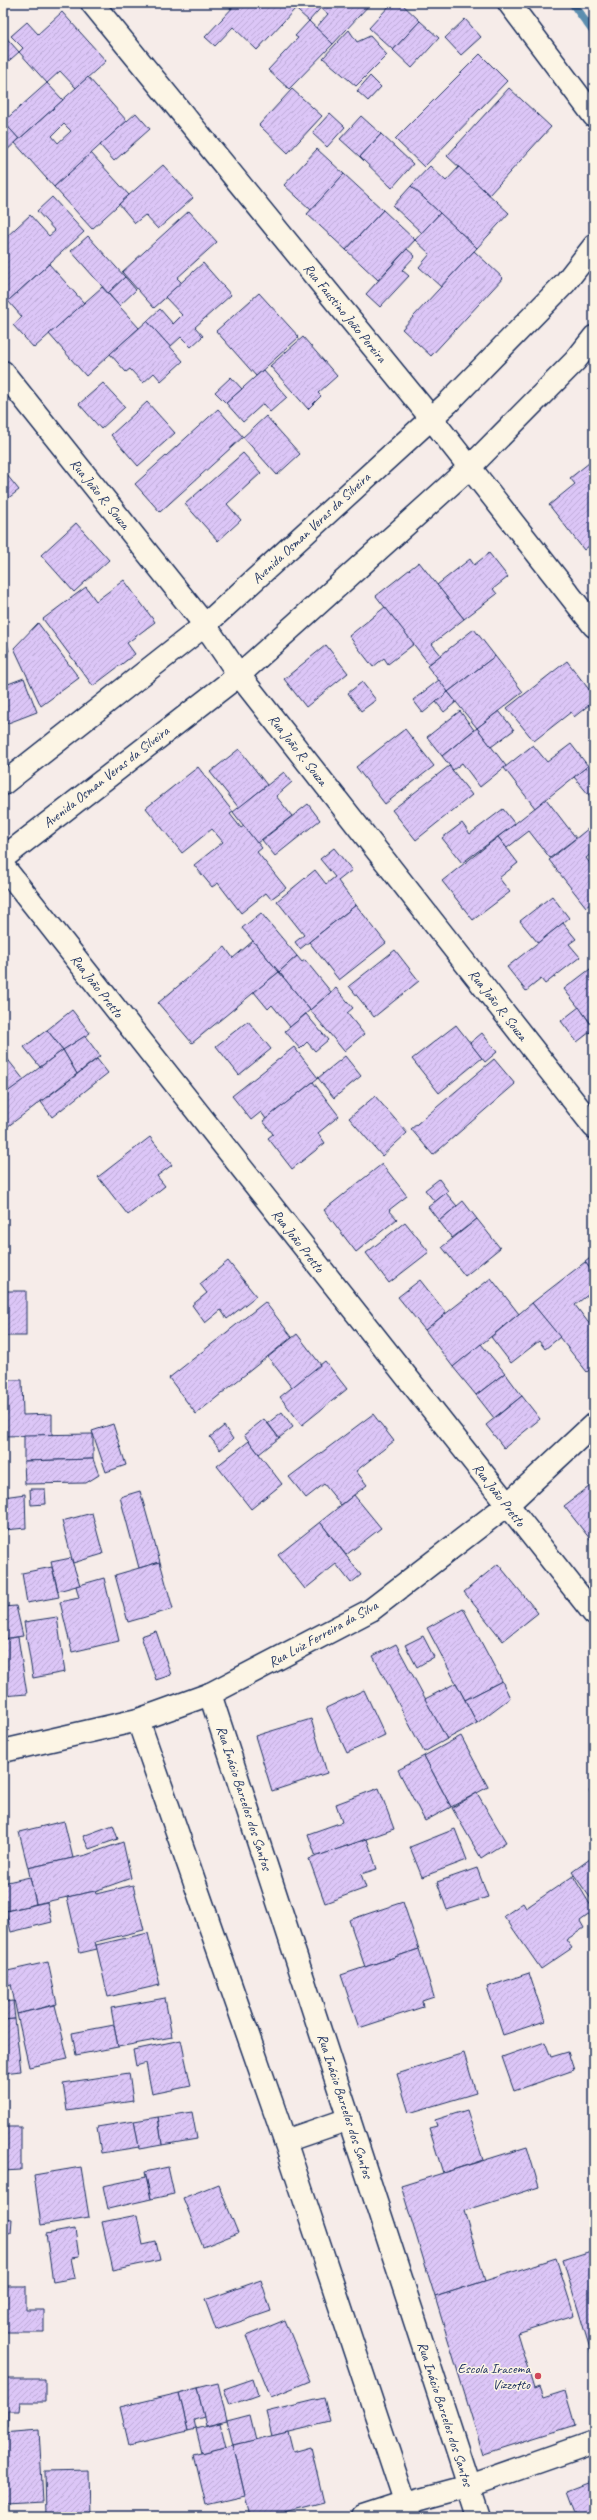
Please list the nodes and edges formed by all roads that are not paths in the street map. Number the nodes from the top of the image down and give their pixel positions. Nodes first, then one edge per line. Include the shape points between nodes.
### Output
1 (92, 3) edge
2 (509, 3) edge
3 (594, 116) edge
4 (594, 246) edge
5 (594, 337) edge
6 (3, 372) edge
7 (431, 418) junction
8 (469, 468) junction
9 (205, 625) junction
10 (594, 626) edge
11 (239, 675) junction
12 (3, 784) edge
13 (3, 858) edge
14 (3, 866) edge
15 (594, 1128) edge
16 (594, 1424) edge
17 (507, 1505) junction
18 (594, 1614) edge
19 (210, 1694) junction
20 (138, 1720) junction
21 (3, 1751) edge
22 (349, 2119) junction
23 (285, 2141) junction
24 (594, 2442) edge
25 (469, 2486) junction
26 (408, 2510) edge
27 (363, 2517) edge
28 (479, 2517) edge

1 - 7 street, Rua Faustino João Pereira
2 - 3 street
4 - 7 street, Avenida Osman Veras da Silveira via 565,284
5 - 8 street, Avenida Osman Veras da Silveira via 575,361
6 - 9 street, Rua João R. Souza
7 - 8 street, Rua Faustino João Pereira
7 - 9 street, Avenida Osman Veras da Silveira
8 - 10 street, Rua Faustino João Pereira
8 - 11 street, Avenida Osman Veras da Silveira
9 - 11 street, Rua João R. Souza
9 - 12 street, Avenida Osman Veras da Silveira
11 - 13 street, Avenida Osman Veras da Silveira
11 - 15 street, Rua João R. Souza
14 - 17 street, Rua João Pretto
16 - 17 street, Rua Luiz Ferreira da Silva
17 - 18 street, Rua João Pretto
17 - 19 street, Rua Luiz Ferreira da Silva via 371,1610
19 - 20 street, Rua Luiz Ferreira da Silva
19 - 22 street, Rua Inácio Barcelos dos Santos
20 - 21 street, Rua Luiz Ferreira da Silva
20 - 23 street
22 - 23 street
22 - 25 street, Rua Inácio Barcelos dos Santos
23 - 26 street
24 - 25 street
25 - 26 street
25 - 28 street, Rua Inácio Barcelos dos Santos
26 - 27 street

